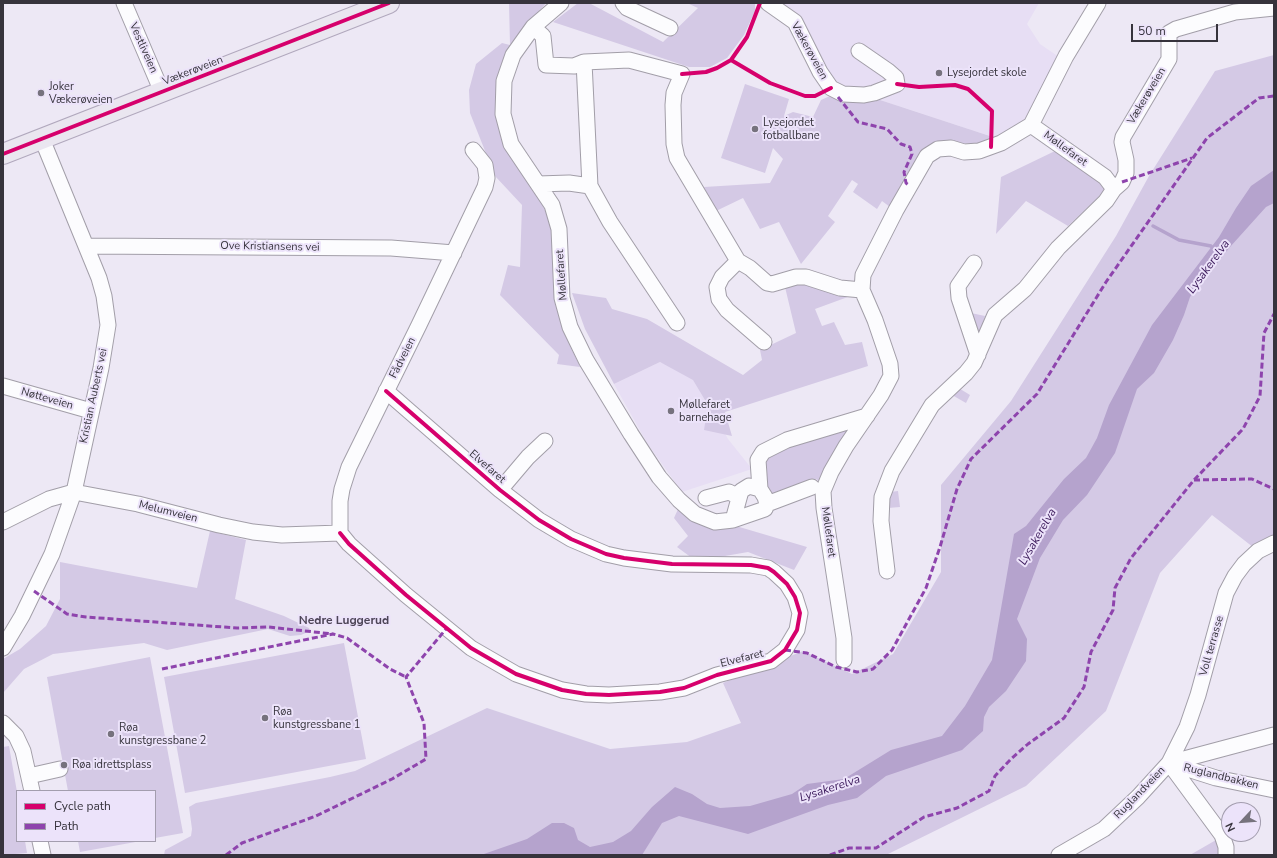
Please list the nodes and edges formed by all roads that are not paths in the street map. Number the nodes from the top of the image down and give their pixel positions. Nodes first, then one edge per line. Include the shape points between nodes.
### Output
1 (124, 3) edge
2 (389, 3) edge
3 (561, 3) edge
4 (623, 3) edge
5 (768, 3) edge
6 (1098, 3) edge
7 (1274, 8) edge
8 (533, 27) junction
9 (670, 28) dead end
10 (859, 50) dead end
11 (584, 62) junction
12 (162, 92) junction
13 (1031, 126) junction
14 (42, 139) junction
15 (473, 150) dead end
16 (3, 154) edge
17 (538, 184) junction
18 (590, 186) junction
19 (1114, 189) junction
20 (86, 246) junction
21 (454, 253) junction
22 (738, 261) junction
23 (974, 263) dead end
24 (862, 290) junction
25 (676, 323) dead end
26 (764, 342) dead end
27 (978, 354) junction
28 (3, 386) edge
29 (386, 391) junction
30 (91, 411) junction
31 (867, 416) junction
32 (545, 441) dead end
33 (812, 487) dead end
34 (760, 489) junction
35 (500, 490) junction
36 (74, 492) junction
37 (739, 496) junction
38 (706, 498) dead end
39 (767, 504) junction
40 (733, 520) junction
41 (3, 522) edge
42 (340, 533) junction
43 (1274, 543) edge
44 (887, 571) dead end
45 (3, 648) edge
46 (844, 660) dead end
47 (3, 723) edge
48 (1274, 735) edge
49 (1169, 763) junction
50 (60, 769) dead end
51 (29, 776) junction
52 (32, 790) edge
53 (1274, 790) edge
54 (40, 842) edge
55 (43, 855) edge
56 (1059, 855) edge
57 (1226, 855) edge

1 - 12 street, Vestliveien
2 - 12 main road, Vækerøveien
3 - 8 street, Møllefaret
4 - 9 street via 627,8
5 - 10 street, Vækerøveien via 795,22 831,88 843,94 864,95 886,90 897,84 896,78
6 - 13 street via 1066,56
7 - 19 street, Vækerøveien via 1235,12 1169,33 1168,59 1123,137 1126,173 1122,182
8 - 11 street via 544,36 546,65 574,66
8 - 17 street, Møllefaret via 520,43 507,68 503,114 511,144
11 - 18 street
11 - 22 street via 629,60 682,74 674,93 673,105 677,158
12 - 14 main road, Vækerøveien
13 - 19 street, Møllefaret via 1105,177
13 - 24 street, Møllefaret via 1001,143 979,151 938,149 927,156 866,267
14 - 16 main road, Vækerøveien
14 - 20 street, Kristian Auberts vei
15 - 21 street, Fådveien via 485,165 487,178
17 - 18 street via 570,183
17 - 40 street, Møllefaret via 552,205 559,229 562,298 570,328 586,360 630,434 659,477 679,500 695,514 715,522
18 - 25 street via 610,222
19 - 27 street via 1106,201 1058,248 1025,289 994,315
20 - 21 street, Ove Kristiansens vei via 391,248
20 - 30 street, Kristian Auberts vei via 104,296 108,325
21 - 29 street, Fådveien
22 - 24 street via 767,283 806,277 840,288
22 - 26 street via 722,277 717,287 720,299 727,310
23 - 27 street via 958,286 959,298
24 - 31 street, Møllefaret via 890,364 891,376
27 - 44 street via 966,373 932,405 886,483 882,497 882,522
28 - 30 street, Nøtteveien
29 - 35 street, Elvefaret
29 - 42 street, Fådveien via 342,488
30 - 36 street, Kristian Auberts vei
31 - 34 street via 787,440 763,452 758,460
31 - 46 street, Møllefaret via 830,472 823,491 844,638
32 - 35 street
33 - 39 street, Møllefaret
34 - 37 street via 750,486 741,491
34 - 39 street
35 - 42 street, Elvefaret via 552,529 606,554 672,564 745,565 768,568 780,576 795,598 800,613 795,634 785,650 771,661 717,675 684,688 633,695 586,694 562,690 516,674 471,648 406,595
36 - 41 street, Melumveien via 49,499
36 - 42 street, Melumveien via 138,504 253,532 282,535
36 - 45 street, Kristian Auberts vei via 52,554 22,616
37 - 38 street via 729,492
37 - 40 street
39 - 40 street, Møllefaret via 765,509
43 - 49 street, Voll terrasse via 1258,551 1244,564 1229,587 1198,695 1187,727
47 - 51 street via 20,744
48 - 49 street, Ruglandveien
49 - 53 street, Ruglandbakken via 1216,778
49 - 56 street, Ruglandveien via 1104,829
49 - 57 street via 1214,822 1222,835
50 - 51 street
51 - 52 street
54 - 55 street

